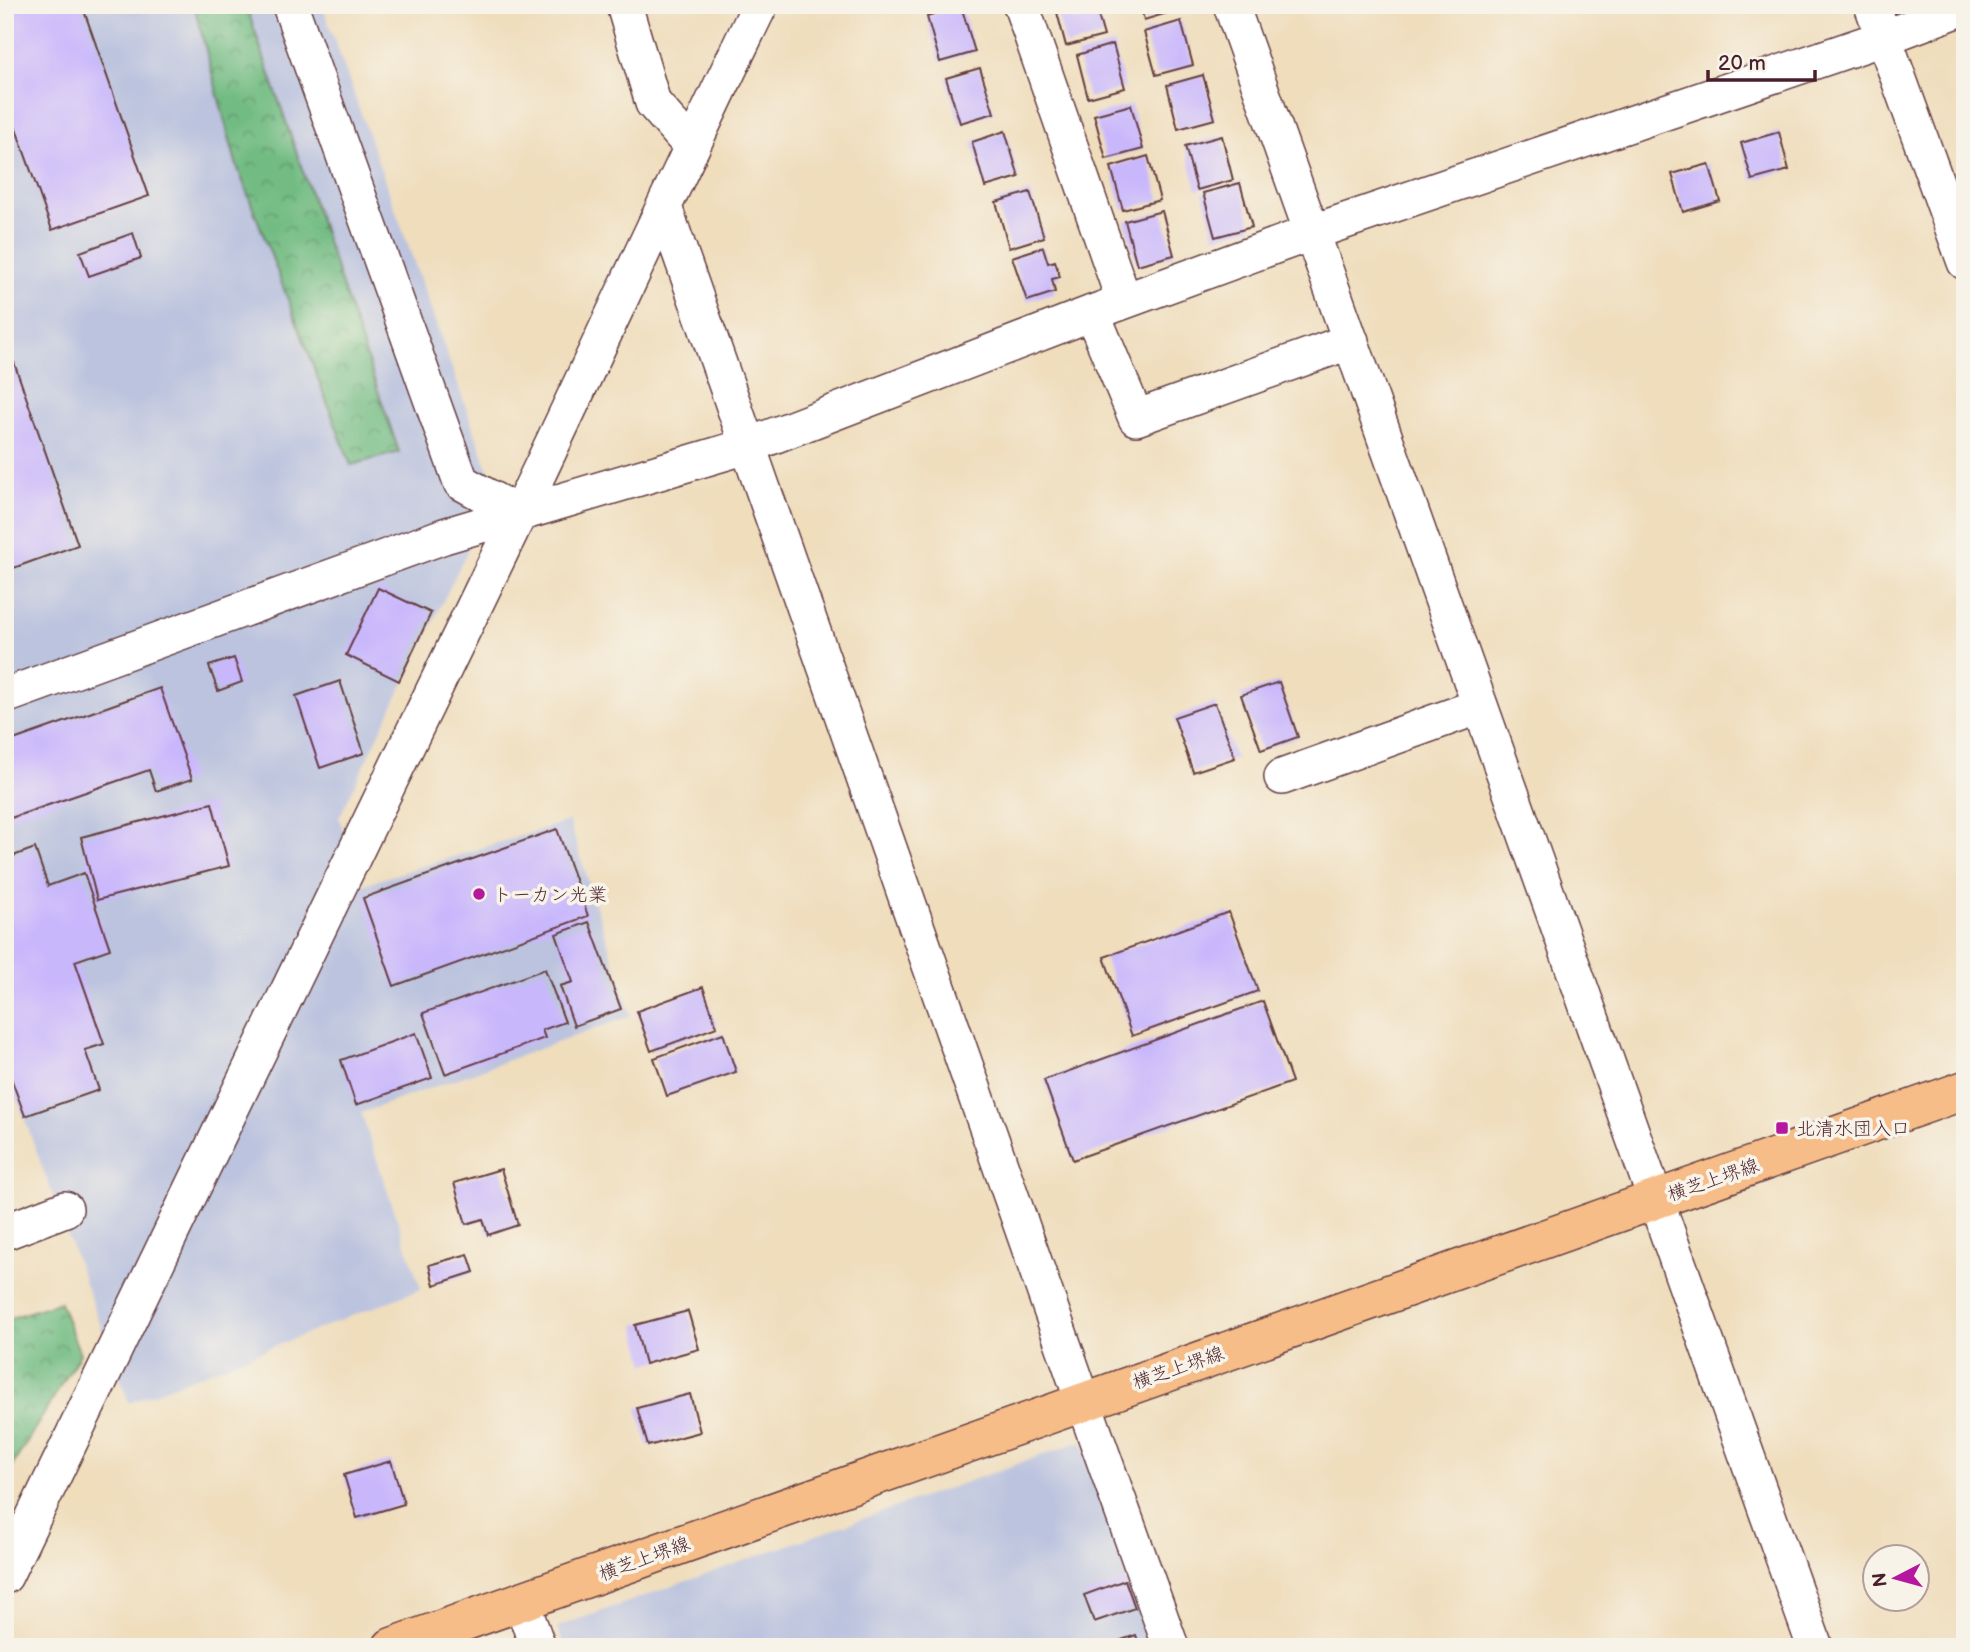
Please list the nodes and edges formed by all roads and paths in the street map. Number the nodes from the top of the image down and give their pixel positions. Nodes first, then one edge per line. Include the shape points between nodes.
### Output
1 (290, 5) edge
2 (624, 5) edge
3 (760, 5) edge
4 (1021, 5) edge
5 (1231, 5) edge
6 (1872, 5) edge
7 (1965, 7) edge
8 (1883, 38) junction
9 (691, 146) junction
10 (664, 207) junction
11 (1313, 232) junction
12 (1965, 262) edge
13 (1124, 301) junction
14 (1092, 313) junction
15 (1351, 341) junction
16 (747, 446) junction
17 (519, 514) junction
18 (5, 696) edge
19 (1480, 706) junction
20 (1282, 778) dead end
21 (1965, 1090) edge
22 (1654, 1199) junction
23 (65, 1209) dead end
24 (5, 1232) edge
25 (1083, 1401) junction
26 (5, 1576) edge
27 (522, 1601) junction
28 (391, 1647) edge
29 (538, 1647) edge
30 (1171, 1647) edge
31 (1815, 1647) edge

1 - 17 street via 461,482
2 - 9 street via 653,103
3 - 9 street
4 - 13 street
5 - 11 street
6 - 8 street
7 - 8 street
8 - 11 street
8 - 12 street
9 - 10 street
10 - 16 street
10 - 17 street
11 - 13 street
11 - 15 street
13 - 14 street
14 - 15 street via 1136,418
14 - 16 street
15 - 19 street
16 - 17 street
16 - 25 street
17 - 18 street via 444,536
17 - 26 street
19 - 20 street
19 - 22 street
21 - 22 main road, 横芝上堺線
22 - 25 main road, 横芝上堺線
22 - 31 street
23 - 24 street
25 - 27 main road, 横芝上堺線
25 - 30 street
27 - 28 main road, 横芝上堺線
27 - 29 street

